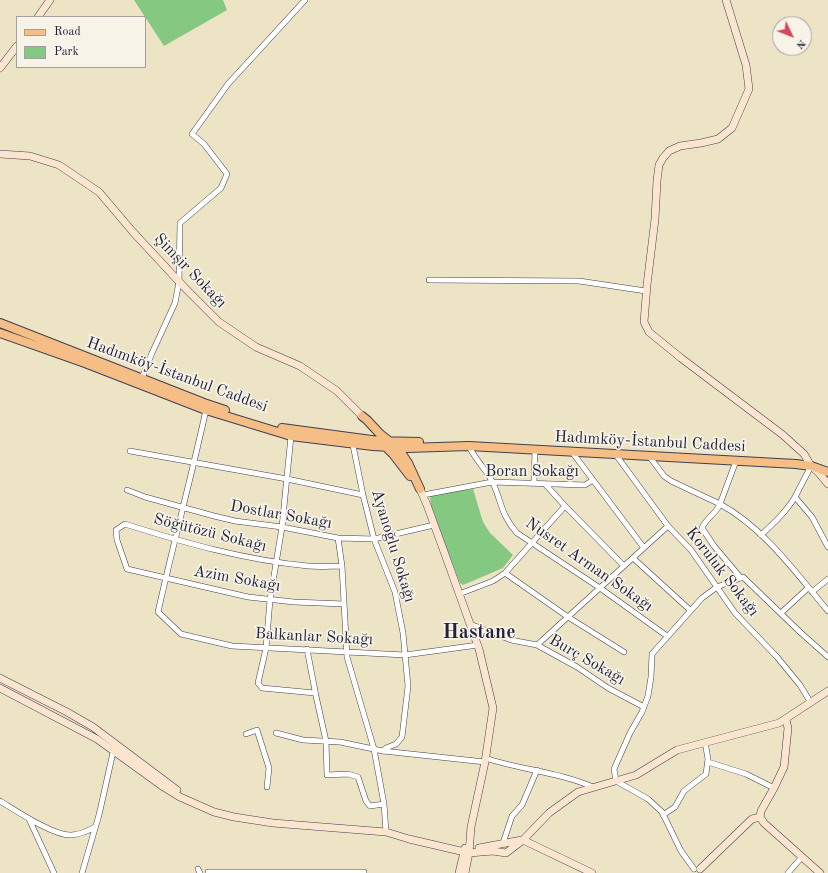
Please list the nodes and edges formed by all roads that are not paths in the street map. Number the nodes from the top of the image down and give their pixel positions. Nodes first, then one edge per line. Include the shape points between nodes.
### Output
1 (50, 0) edge
2 (305, 0) edge
3 (726, 0) edge
4 (39, 16) edge
5 (16, 47) edge
6 (0, 68) edge
7 (0, 154) edge
8 (429, 280) dead end
9 (179, 282) junction
10 (646, 291) junction
11 (0, 323) edge
12 (0, 333) edge
13 (142, 378) junction
14 (206, 410) junction
15 (362, 416) junction
16 (291, 436) junction
17 (379, 441) junction
18 (353, 444) junction
19 (389, 444) junction
20 (469, 446) junction
21 (398, 448) junction
22 (130, 451) dead end
23 (535, 451) junction
24 (572, 452) junction
25 (616, 455) junction
26 (649, 456) junction
27 (736, 461) junction
28 (195, 463) junction
29 (811, 466) junction
30 (828, 472) edge
31 (287, 479) junction
32 (593, 480) junction
33 (492, 482) junction
34 (534, 483) junction
35 (545, 484) junction
36 (828, 484) edge
37 (127, 490) dead end
38 (421, 492) junction
39 (363, 495) junction
40 (795, 498) junction
41 (720, 504) junction
42 (565, 506) junction
43 (182, 507) junction
44 (434, 525) junction
45 (668, 526) junction
46 (282, 527) junction
47 (761, 536) junction
48 (338, 538) junction
49 (374, 539) junction
50 (175, 540) junction
51 (532, 542) junction
52 (828, 547) edge
53 (644, 548) junction
54 (633, 558) junction
55 (276, 562) junction
56 (342, 566) junction
57 (624, 566) junction
58 (127, 569) joint
59 (505, 573) junction
60 (741, 578) junction
61 (166, 579) junction
62 (828, 579) edge
63 (717, 587) junction
64 (600, 588) junction
65 (808, 588) junction
66 (812, 592) junction
67 (459, 594) junction
68 (270, 600) junction
69 (344, 604) junction
70 (690, 610) junction
71 (828, 611) edge
72 (781, 613) junction
73 (568, 617) junction
74 (470, 624) junction
75 (667, 636) junction
76 (478, 644) junction
77 (537, 645) junction
78 (266, 648) junction
79 (307, 649) junction
80 (346, 651) junction
81 (624, 652) dead end
82 (404, 655) junction
83 (828, 657) edge
84 (0, 678) edge
85 (0, 688) edge
86 (828, 691) edge
87 (315, 693) junction
88 (811, 703) junction
89 (644, 707) junction
90 (786, 720) junction
91 (276, 733) dead end
92 (246, 734) dead end
93 (326, 741) junction
94 (705, 742) junction
95 (115, 747) junction
96 (374, 749) junction
97 (383, 751) junction
98 (485, 760) junction
99 (708, 762) junction
100 (537, 770) junction
101 (616, 781) junction
102 (267, 787) dead end
103 (593, 788) junction
104 (774, 788) junction
105 (0, 801) edge
106 (384, 804) junction
107 (663, 815) junction
108 (760, 817) junction
109 (29, 819) junction
110 (95, 827) junction
111 (386, 832) junction
112 (523, 840) junction
113 (503, 843) junction
114 (467, 851) junction
115 (802, 857) junction
116 (697, 871) edge
117 (208, 872) dead end
118 (364, 872) edge
119 (54, 873) edge
120 (82, 873) edge
121 (459, 873) edge
122 (465, 873) edge
123 (592, 873) edge
124 (788, 873) edge
125 (820, 873) edge

1 - 4 street
2 - 9 street via 228,84 192,134 204,144 227,174 221,188 180,223
3 - 10 street via 746,65 749,89 732,128 716,139 701,144 680,146 669,151 659,165
5 - 6 street
7 - 9 street, Şimşir Sokağı via 30,156 59,165 99,192
8 - 10 street via 579,281
9 - 13 street via 175,303
9 - 15 street, Şimşir Sokağı via 220,322 256,347 300,366 337,391
10 - 29 street via 644,322 649,332 783,435 804,454
11 - 13 main road, Hadımköy-İstanbul Caddesi
12 - 14 main road, Hadımköy-İstanbul Caddesi
13 - 17 main road, Hadımköy-İstanbul Caddesi via 204,403 284,429
14 - 16 main road, Hadımköy-İstanbul Caddesi
14 - 28 street
15 - 17 main road
15 - 19 main road
16 - 18 main road, Hadımköy-İstanbul Caddesi
16 - 31 street
17 - 19 main road, Hadımköy-İstanbul Caddesi
18 - 19 main road, Hadımköy-İstanbul Caddesi
18 - 39 street, Ayanoğlu Sokağı
19 - 20 main road, Hadımköy-İstanbul Caddesi via 443,442
19 - 21 main road, Hadımköy-İstanbul Caddesi
19 - 38 main road
20 - 21 main road, Hadımköy-İstanbul Caddesi
20 - 23 main road, Hadımköy-İstanbul Caddesi
20 - 33 street, Nusret Arman Sokağı
21 - 38 main road
22 - 28 street
23 - 24 main road, Hadımköy-İstanbul Caddesi
23 - 34 street
24 - 25 main road, Hadımköy-İstanbul Caddesi
24 - 32 street
25 - 26 main road, Hadımköy-İstanbul Caddesi
25 - 45 street, Koruluk Sokağı
26 - 27 main road, Hadımköy-İstanbul Caddesi
26 - 41 street via 671,481
27 - 29 main road, Hadımköy-İstanbul Caddesi
27 - 41 street
28 - 31 street
28 - 43 street
29 - 30 main road, Hadımköy-İstanbul Caddesi
29 - 36 street
29 - 40 street
31 - 39 street
31 - 46 street
32 - 35 street, Boran Sokağı via 585,485
32 - 53 street
33 - 34 street, Boran Sokağı
33 - 38 street, Boran Sokağı
33 - 51 street, Nusret Arman Sokağı via 508,522 517,533
34 - 35 street, Boran Sokağı
35 - 42 street
37 - 43 street, Dostlar Sokağı
38 - 44 street
39 - 49 street, Ayanoğlu Sokağı
40 - 47 street
40 - 52 street via 812,517
41 - 47 street via 733,511
41 - 60 street via 702,528
42 - 51 street
42 - 57 street
43 - 46 street, Dostlar Sokağı via 235,521
43 - 50 street
44 - 49 street, Dostlar Sokağı
44 - 67 street
45 - 53 street
45 - 63 street, Koruluk Sokağı via 691,550
46 - 48 street, Dostlar Sokağı
46 - 55 street
47 - 65 street
48 - 49 street, Dostlar Sokağı
48 - 56 street
49 - 82 street, Ayanoğlu Sokağı via 395,592 403,633
50 - 55 street, Söğütözü Sokağı
50 - 58 street, Söğütözü Sokağı via 125,524 116,530
50 - 61 street
51 - 59 street
51 - 64 street, Nusret Arman Sokağı
53 - 54 street
54 - 57 street
54 - 70 street
55 - 56 street, Söğütözü Sokağı
55 - 68 street
56 - 69 street
57 - 64 street
58 - 61 street, Azim Sokağı
59 - 67 street via 493,581
59 - 73 street
60 - 63 street
60 - 72 street via 743,577
61 - 68 street, Azim Sokağı
61 - 78 street, Balkanlar Sokağı via 158,612 181,634 232,646
62 - 66 street
63 - 70 street
63 - 88 street, Koruluk Sokağı via 735,613 800,685
64 - 73 street
64 - 75 street, Nusret Arman Sokağı
65 - 66 street
65 - 72 street
66 - 71 street
67 - 74 street
68 - 69 street, Azim Sokağı
68 - 78 street
69 - 80 street
70 - 75 street
72 - 83 street
73 - 77 street
73 - 81 street
74 - 76 street
74 - 77 street, Burç Sokağı via 511,640
75 - 89 street via 652,654 651,677
76 - 82 street, Balkanlar Sokağı
76 - 98 street via 493,708
77 - 89 street, Burç Sokağı
78 - 79 street, Balkanlar Sokağı
78 - 87 street via 258,682 262,688
79 - 80 street, Balkanlar Sokağı
79 - 87 street
80 - 82 street, Balkanlar Sokağı
80 - 96 street
82 - 97 street, Ayanoğlu Sokağı via 408,686 402,737 396,744
84 - 95 street via 93,727
85 - 95 street
86 - 88 street
87 - 93 street
88 - 90 street
89 - 101 street via 614,769
90 - 94 street via 765,728
90 - 104 street via 788,728 784,767
91 - 93 street via 303,740
92 - 102 street via 257,730 269,768
93 - 96 street
93 - 106 street via 327,775 348,774 358,777 370,806
94 - 99 street
94 - 101 street via 677,750 636,775
95 - 110 street
95 - 111 street via 200,806 221,815 273,823
96 - 97 street
96 - 106 street
97 - 98 street
98 - 100 street
98 - 114 street
99 - 104 street via 746,774
99 - 107 street via 706,774 684,791 675,807
100 - 103 street via 580,781
100 - 113 street via 522,804 512,816
101 - 103 street
101 - 107 street via 648,799
103 - 112 street via 578,792 549,813
104 - 108 street
105 - 109 street
106 - 111 street
107 - 116 street via 681,851
108 - 115 street
108 - 116 street via 752,818
109 - 110 street via 70,836
109 - 119 street
110 - 120 street
111 - 114 street
112 - 113 street
112 - 114 street via 506,852
112 - 123 street
113 - 114 street
114 - 121 street
114 - 122 street
115 - 124 street
115 - 125 street
117 - 118 street

